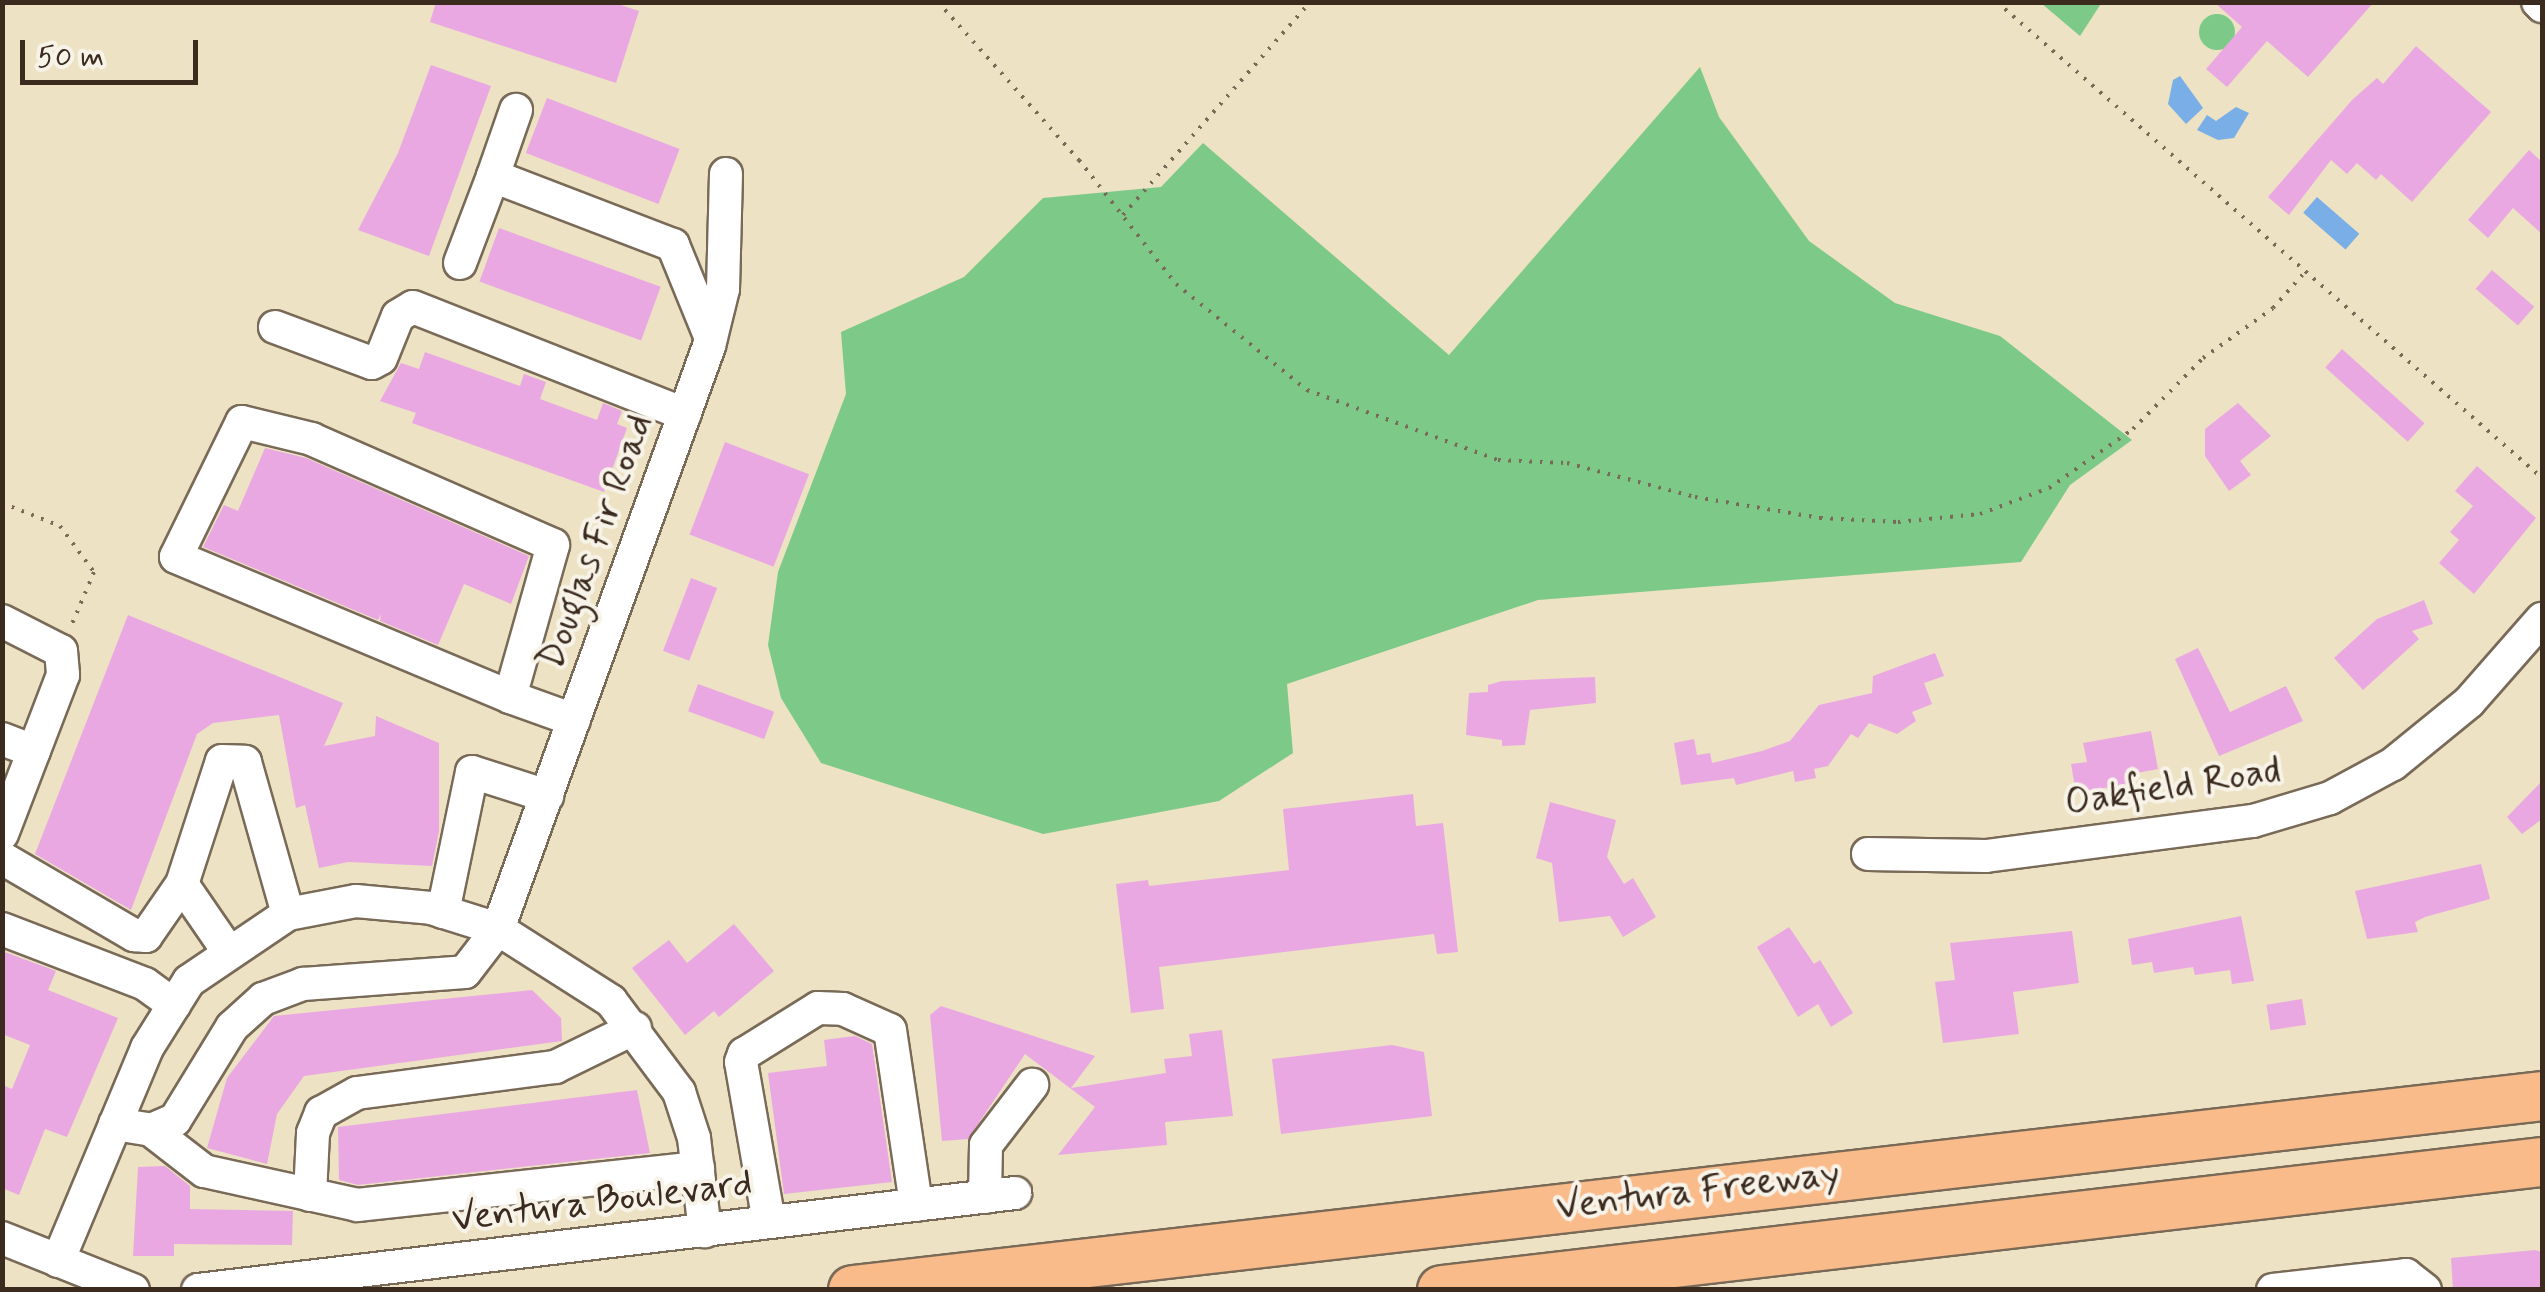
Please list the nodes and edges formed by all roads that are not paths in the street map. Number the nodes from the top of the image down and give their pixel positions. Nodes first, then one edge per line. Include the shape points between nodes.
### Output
1 (516, 110) dead end
2 (726, 174) dead end
3 (493, 176) junction
4 (460, 263) dead end
5 (275, 328) dead end
6 (711, 338) junction
7 (685, 414) junction
8 (2542, 619) edge
9 (2, 620) edge
10 (510, 697) junction
11 (574, 720) junction
12 (2, 739) edge
13 (34, 751) junction
14 (547, 796) junction
15 (2, 834) edge
16 (1868, 854) dead end
17 (2, 858) edge
18 (182, 884) junction
19 (443, 912) junction
20 (288, 914) junction
21 (498, 928) junction
22 (2, 929) edge
23 (228, 951) junction
24 (174, 1005) junction
25 (634, 1028) junction
26 (1032, 1085) dead end
27 (2542, 1096) edge
28 (116, 1124) junction
29 (151, 1130) junction
30 (2542, 1162) edge
31 (698, 1168) junction
32 (310, 1195) junction
33 (916, 1205) junction
34 (768, 1222) junction
35 (705, 1230) junction
36 (2, 1238) edge
37 (58, 1261) junction
38 (132, 1290) edge
39 (198, 1290) edge
40 (853, 1290) edge
41 (1442, 1290) edge
42 (2273, 1290) edge
43 (2425, 1290) edge

1 - 3 street
2 - 6 street, Douglas Fir Road via 722,289
3 - 4 street
3 - 6 street via 672,245
5 - 7 street via 372,362 381,358 398,316 413,307
6 - 7 street, Douglas Fir Road
7 - 11 street, Douglas Fir Road
8 - 16 street, Oakfield Road via 2468,702 2392,764 2330,798 2253,821 1986,856
9 - 13 street via 61,652 64,675
10 - 10 street via 176,557 242,422 312,439 553,545
10 - 11 street
11 - 14 street, Douglas Fir Road
12 - 13 street
13 - 15 street
14 - 19 street via 472,772
14 - 21 street, Douglas Fir Road
17 - 18 street via 134,935 146,936
18 - 20 street via 222,762 245,762
18 - 23 street
19 - 20 street via 356,901
19 - 21 street
20 - 23 street
21 - 25 street via 611,1000
21 - 29 street, Douglas Fir Road via 465,972 303,984 264,999 232,1027 175,1120
22 - 24 street via 145,984
23 - 24 street via 189,981
24 - 28 street via 147,1048
25 - 31 street via 679,1092
25 - 32 street via 554,1067 357,1093 321,1113 313,1134
26 - 33 street, Ventura Boulevard via 986,1145 1000,1195
27 - 40 highway, Ventura Freeway
28 - 29 street
28 - 37 street
29 - 32 street via 204,1171
30 - 41 highway, Ventura Freeway
31 - 32 street via 356,1205
31 - 35 street
33 - 34 street, Ventura Boulevard
33 - 34 street via 890,1030 842,1009 818,1008 740,1062
34 - 35 street, Ventura Boulevard
35 - 39 street, Ventura Boulevard
36 - 37 street
37 - 38 street
42 - 43 street via 2406,1275

